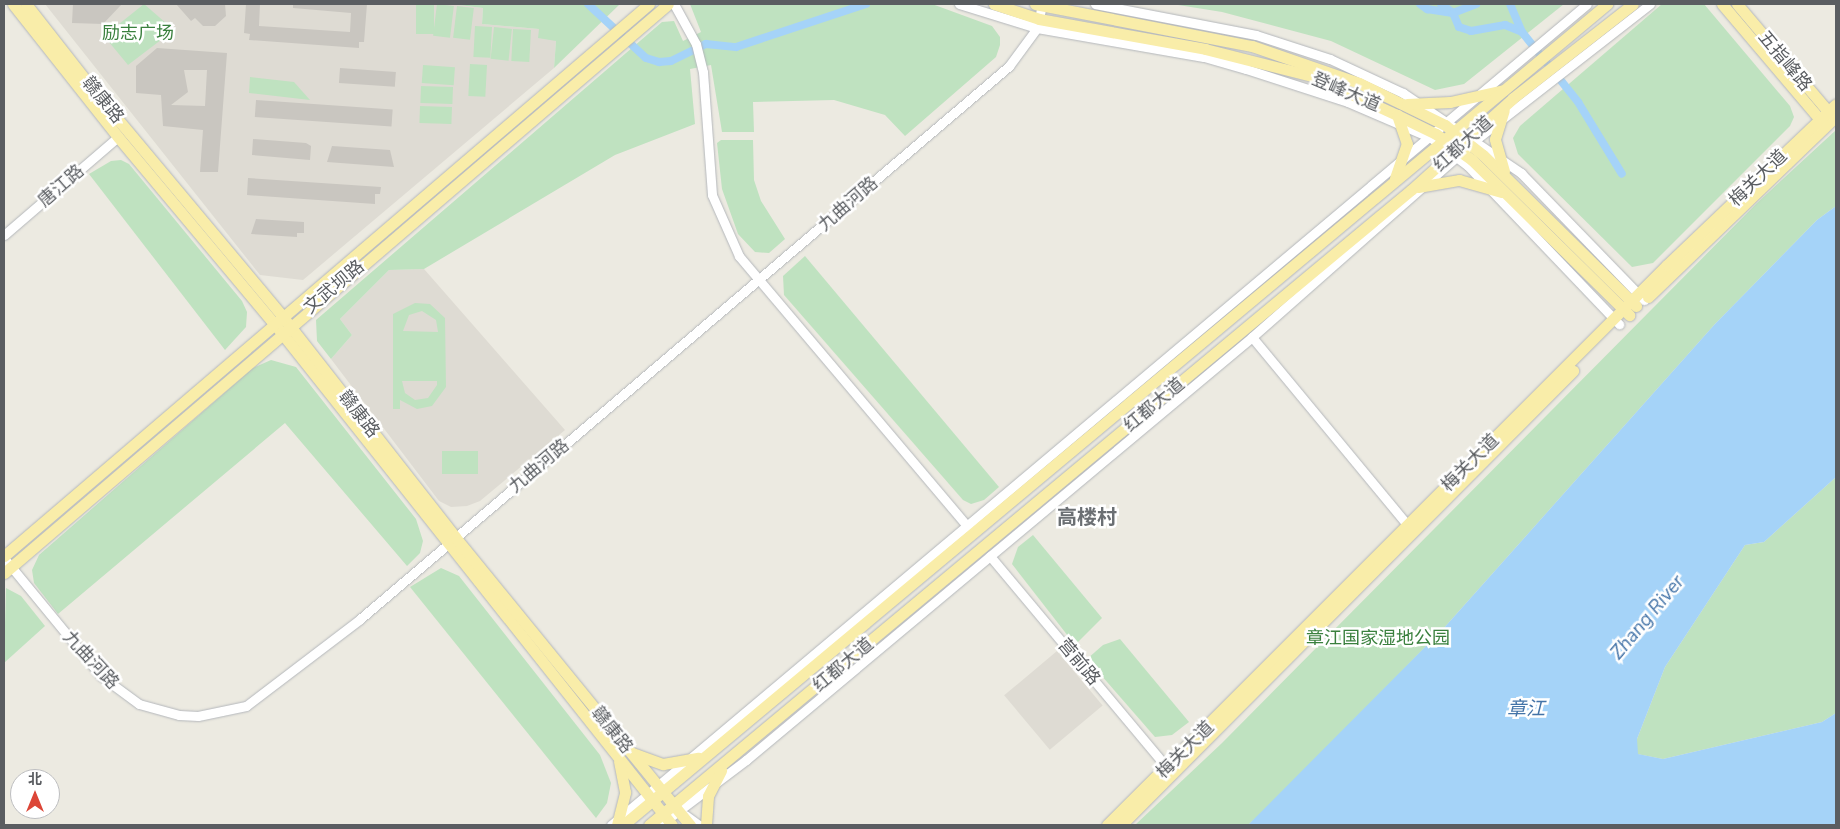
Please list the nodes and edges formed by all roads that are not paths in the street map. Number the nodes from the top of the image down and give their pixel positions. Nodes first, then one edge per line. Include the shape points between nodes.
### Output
1 (13, 4) edge
2 (26, 4) edge
3 (668, 4) edge
4 (674, 4) edge
5 (959, 4) edge
6 (994, 4) edge
7 (1040, 4) edge
8 (1095, 4) edge
9 (1586, 4) edge
10 (1607, 4) edge
11 (1633, 4) edge
12 (1650, 4) edge
13 (1722, 4) edge
14 (1737, 4) edge
15 (648, 5) edge
16 (1038, 23) junction
17 (1595, 43) junction
18 (1510, 94) junction
19 (1475, 96) junction
20 (1424, 105) junction
21 (1399, 109) junction
22 (1829, 116) edge
23 (1498, 121) junction
24 (1404, 126) junction
25 (1452, 126) junction
26 (118, 137) junction
27 (1438, 139) junction
28 (1464, 146) junction
29 (1497, 156) junction
30 (1405, 157) junction
31 (1427, 183) junction
32 (1514, 184) junction
33 (1390, 185) junction
34 (1485, 185) junction
35 (1411, 190) junction
36 (1509, 195) junction
37 (4, 235) edge
38 (759, 280) junction
39 (1634, 305) junction
40 (1617, 322) junction
41 (282, 324) junction
42 (1252, 337) junction
43 (968, 526) junction
44 (1411, 529) junction
45 (451, 541) junction
46 (990, 556) junction
47 (6, 564) edge
48 (716, 746) junction
49 (626, 748) junction
50 (613, 749) junction
51 (732, 758) junction
52 (685, 763) junction
53 (1167, 768) junction
54 (712, 784) junction
55 (659, 790) junction
56 (650, 798) junction
57 (676, 808) junction
58 (666, 821) edge
59 (618, 824) edge
60 (649, 825) edge
61 (690, 825) edge
62 (699, 825) edge
63 (706, 825) edge
64 (1108, 825) edge
65 (1121, 825) edge

1 - 26 main road, 赣康路
2 - 41 main road, 赣康路
3 - 41 main road, 文武坝路
4 - 38 street via 686,20 696,44 705,97 712,195 732,242
5 - 16 street
6 - 16 main road, 登峰大道
7 - 16 street, 九曲河路
7 - 21 main road, 登峰大道 via 1252,46 1323,69
8 - 20 street via 1256,35 1369,75
9 - 19 street
10 - 18 main road, 红都大道 via 1525,73
11 - 17 main road, 红都大道
12 - 17 street
13 - 22 main road
14 - 22 main road, 五指峰路
15 - 41 main road, 文武坝路
16 - 21 main road, 登峰大道 via 1250,60 1312,76
16 - 24 street via 1204,57 1307,87
16 - 38 street, 九曲河路 via 1009,66
17 - 18 main road, 红都大道 via 1532,84
17 - 23 street via 1539,93
18 - 19 main road
18 - 23 main road
18 - 25 main road, 红都大道
18 - 28 main road, 红都大道
19 - 20 main road
19 - 25 street
20 - 21 main road
20 - 25 street
21 - 24 main road
21 - 25 main road, 登峰大道
21 - 27 main road, 登峰大道
22 - 39 main road, 梅关大道
23 - 28 street
23 - 29 main road
24 - 27 street
24 - 30 main road
25 - 27 main road, 红都大道
25 - 28 main road, 登峰大道
26 - 37 street, 唐江路
26 - 41 main road, 赣康路
27 - 28 main road, 登峰大道
27 - 30 street
27 - 33 main road, 红都大道
28 - 29 street
28 - 31 street
28 - 32 main road, 登峰大道
28 - 34 street
28 - 35 main road, 红都大道
28 - 36 main road, 登峰大道
29 - 32 main road
29 - 39 street via 1521,173
30 - 33 main road
30 - 43 street
31 - 34 main road via 1459,180
31 - 35 main road
31 - 42 street
32 - 39 main road, 登峰大道
33 - 48 main road, 红都大道
34 - 36 main road
34 - 40 street
35 - 51 main road, 红都大道
36 - 39 main road, 登峰大道
38 - 43 street
38 - 45 street, 九曲河路
39 - 40 main road, 梅关大道
40 - 44 main road, 梅关大道
41 - 45 main road, 赣康路
41 - 47 main road, 文武坝路
42 - 44 street
42 - 46 street
43 - 52 street
44 - 53 main road, 梅关大道
44 - 65 main road, 梅关大道
45 - 47 street, 九曲河路 via 266,694 246,706 198,716 159,711 119,692 101,676
45 - 49 main road, 赣康路
45 - 50 main road, 赣康路
46 - 53 street, 营前路
46 - 54 street via 746,760
48 - 52 main road
48 - 55 main road, 红都大道
49 - 52 main road via 655,763
49 - 55 main road, 赣康路
50 - 56 main road, 赣康路
50 - 59 main road via 625,784
51 - 54 main road
51 - 57 main road, 红都大道
52 - 55 street
53 - 64 main road, 梅关大道
54 - 57 street
54 - 63 main road
55 - 56 main road, 红都大道
55 - 57 main road, 赣康路
56 - 58 main road, 赣康路
56 - 59 main road, 红都大道
57 - 58 main road, 红都大道
57 - 61 main road, 赣康路
57 - 62 street
58 - 60 main road, 红都大道

